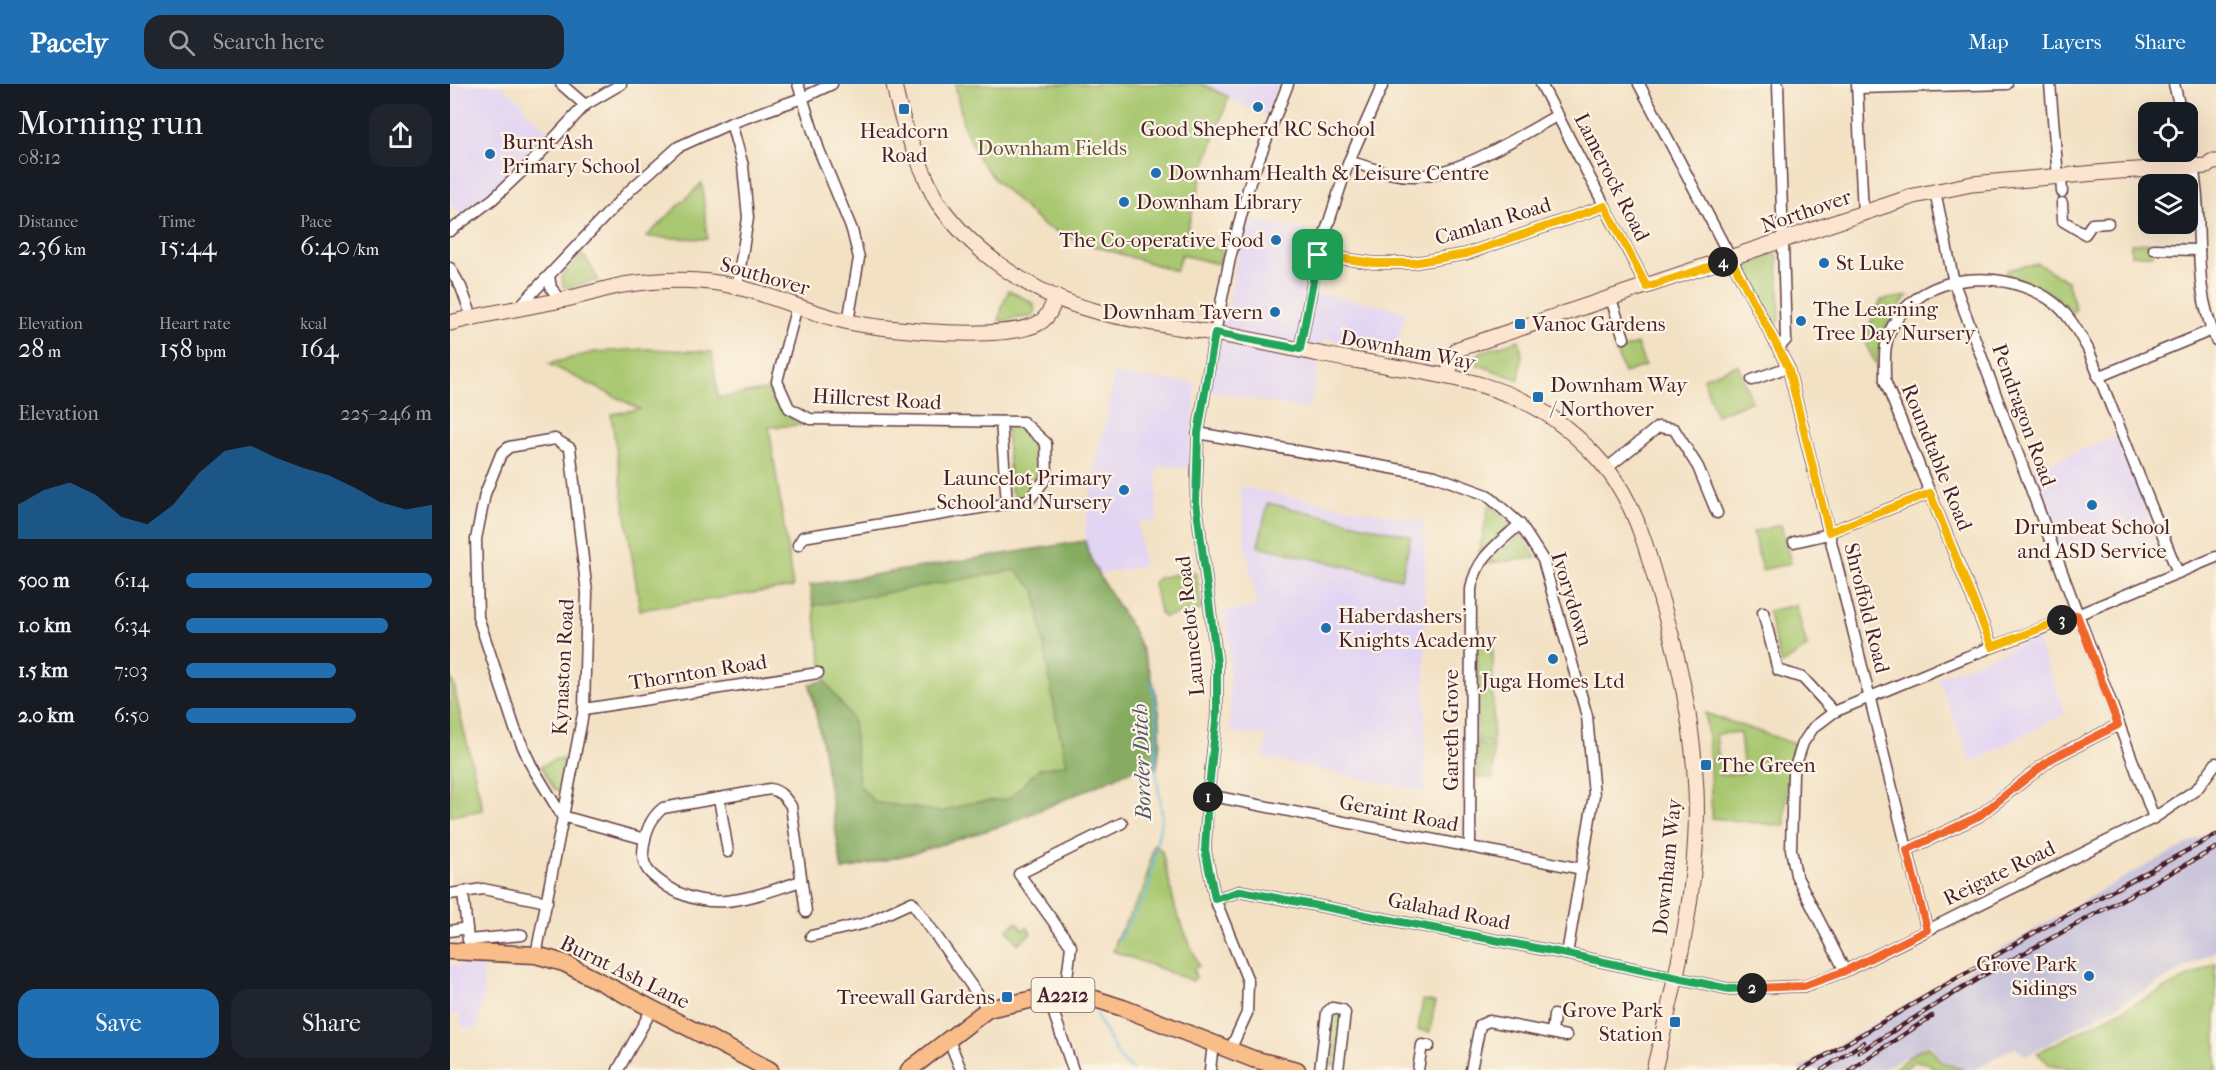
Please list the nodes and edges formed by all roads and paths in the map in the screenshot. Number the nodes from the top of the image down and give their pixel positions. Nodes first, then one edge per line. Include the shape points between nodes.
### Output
1 (561, 84) edge
2 (621, 84) edge
3 (798, 84) edge
4 (832, 84) edge
5 (894, 84) edge
6 (1287, 84) edge
7 (1383, 84) edge
8 (1541, 84) edge
9 (1639, 84) edge
10 (1778, 84) edge
11 (2007, 84) edge
12 (2050, 84) edge
13 (2174, 84) edge
14 (1858, 86) edge
15 (802, 98) junction
16 (2178, 102) edge
17 (585, 105) junction
18 (1558, 115) junction
19 (731, 123) junction
20 (2198, 152) edge
21 (1349, 162) junction
22 (2208, 166) edge
23 (2061, 187) junction
24 (1935, 191) junction
25 (1605, 206) junction
26 (1863, 214) junction
27 (2109, 223) dead end
28 (450, 231) edge
29 (1783, 241) junction
30 (2154, 249) dead end
31 (2199, 250) junction
32 (1318, 255) junction
33 (1731, 259) junction
34 (450, 268) edge
35 (549, 276) junction
36 (1954, 283) junction
37 (737, 286) junction
38 (1647, 287) junction
39 (1056, 297) junction
40 (1611, 299) junction
41 (561, 300) junction
42 (797, 306) junction
43 (517, 309) junction
44 (472, 317) junction
45 (848, 322) junction
46 (450, 323) edge
47 (1215, 333) junction
48 (2214, 335) edge
49 (1624, 338) dead end
50 (1778, 348) junction
51 (1300, 349) junction
52 (1788, 367) junction
53 (1448, 376) junction
54 (2098, 377) junction
55 (1752, 380) dead end
56 (1000, 422) junction
57 (1198, 433) junction
58 (1606, 469) junction
59 (1930, 493) junction
60 (1007, 504) junction
61 (1718, 513) dead end
62 (1520, 524) junction
63 (1829, 533) junction
64 (1794, 542) dead end
65 (798, 545) dead end
66 (2216, 557) edge
67 (2178, 573) junction
68 (1763, 612) dead end
69 (2077, 615) junction
70 (1992, 647) junction
71 (818, 673) dead end
72 (1869, 698) junction
73 (584, 709) junction
74 (1834, 712) junction
75 (2118, 725) junction
76 (2216, 764) edge
77 (1208, 795) junction
78 (719, 798) junction
79 (562, 816) junction
80 (2154, 818) junction
81 (1122, 823) dead end
82 (645, 839) junction
83 (1470, 847) junction
84 (1907, 850) junction
85 (728, 852) dead end
86 (1582, 869) junction
87 (801, 881) junction
88 (463, 892) junction
89 (450, 894) edge
90 (1215, 899) junction
91 (547, 902) junction
92 (806, 912) dead end
93 (466, 928) junction
94 (1927, 930) junction
95 (450, 931) edge
96 (522, 934) dead end
97 (810, 936) dead end
98 (450, 951) edge
99 (1567, 954) junction
100 (536, 955) junction
101 (1845, 971) junction
102 (1675, 976) junction
103 (1065, 995) junction
104 (1048, 996) junction
105 (652, 1009) junction
106 (988, 1009) junction
107 (1554, 1016) dead end
108 (1552, 1034) junction
109 (1566, 1036) dead end
110 (948, 1038) junction
111 (1213, 1044) junction
112 (1422, 1045) dead end
113 (1230, 1050) junction
114 (618, 1070) edge
115 (770, 1070) edge
116 (909, 1070) edge
117 (961, 1070) edge
118 (1073, 1070) edge
119 (1210, 1070) edge
120 (1297, 1070) edge
121 (1320, 1070) edge
122 (1338, 1070) edge
123 (1418, 1070) edge
124 (1471, 1070) edge
125 (1654, 1070) edge

1 - 17 street
2 - 17 street
3 - 15 street
4 - 15 street
5 - 39 street, Downham Way via 908,138 938,202 994,261
6 - 47 street, Launcelot Road via 1250,182
7 - 21 street
8 - 18 street, Lamerock Road
9 - 33 street, Shroffold Road
10 - 29 street
11 - 14 street
12 - 23 street
13 - 16 street
14 - 26 street
15 - 19 street
15 - 45 street via 860,258
17 - 28 street via 493,199
18 - 21 street via 1447,171 1417,176 1391,174
18 - 25 street, Lamerock Road
19 - 35 street via 678,147 629,190
19 - 37 street via 743,166 748,218
20 - 22 street
21 - 32 street
22 - 23 street, Northover via 2119,171
22 - 31 street
23 - 24 street, Northover via 1972,184
23 - 27 street via 2063,221 2085,234 2092,224
24 - 26 street, Northover
24 - 36 street, Pendragon Road
25 - 32 street, Camlan Road via 1466,254 1374,263
25 - 38 street, Lamerock Road
26 - 29 street, Northover
29 - 33 street, Northover
29 - 50 street via 1786,340
30 - 31 street
31 - 48 street via 2201,292
32 - 51 street
33 - 38 street, Northover
33 - 50 street, Shroffold Road
34 - 44 street
35 - 41 street via 551,288
35 - 43 street
36 - 54 street, Roundtable Road via 2002,280 2023,285 2053,302 2069,317 2088,349
36 - 59 street, Roundtable Road via 1924,292 1903,310 1885,348 1885,381
36 - 69 street, Pendragon Road
37 - 41 street, Southover via 701,281 647,282
37 - 42 street, Southover
38 - 40 street, Northover
39 - 45 street, Southover via 1041,322 998,331 892,330
39 - 47 street, Downham Way via 1097,312
40 - 49 street
40 - 53 street, Northover via 1458,349
41 - 43 street, Southover
42 - 45 street, Southover
42 - 56 street, Hillcrest Road via 777,381 789,408 810,419
43 - 44 street, Southover
44 - 46 street, Southover
47 - 51 street, Downham Way
47 - 57 street, Launcelot Road
48 - 54 street
50 - 52 street, Shroffold Road
51 - 53 street, Downham Way
52 - 55 street
52 - 63 street, Shroffold Road
53 - 58 street, Downham Way via 1515,397 1547,413
54 - 67 street, Roundtable Road
56 - 60 street
56 - 60 street, Hillcrest Road via 1023,422 1046,443 1047,477 1029,500
57 - 62 street, Ivorydown via 1435,476 1487,495
57 - 77 street, Launcelot Road via 1196,502 1217,663 1217,713
58 - 61 street via 1658,427 1674,429 1698,467
58 - 102 street, Downham Way via 1624,496 1644,541 1687,698 1696,792 1695,835 1688,911
59 - 63 street
59 - 70 street, Roundtable Road
60 - 65 street, Hillcrest Road via 803,537
62 - 83 street, Gareth Grove via 1480,561 1473,575
62 - 86 street, Ivorydown via 1543,560 1587,716 1594,795
63 - 64 street
63 - 72 street, Shroffold Road
66 - 67 street
67 - 69 street
68 - 74 street via 1778,670 1803,678
69 - 70 street
69 - 75 street, Pendragon Road
70 - 72 street
71 - 73 street, Thornton Road
72 - 74 street
72 - 84 street, Shroffold Road
73 - 79 street, Kynaston Road
73 - 79 street, Kynaston Road via 587,593 570,448 555,438 509,447 501,454 485,494 476,539 478,617 515,729 531,765
74 - 101 street via 1813,728 1797,758 1791,849 1796,875
75 - 80 street, Pendragon Road
75 - 84 street via 2051,759 1979,816
76 - 80 street, Reigate Road via 2197,789
77 - 83 street, Geraint Road
77 - 90 street, Launcelot Road via 1205,850
78 - 82 street via 663,808 653,817
78 - 85 street
78 - 87 street via 770,789 785,797 791,806
79 - 82 street
79 - 91 street, Kynaston Road
80 - 94 street, Reigate Road
81 - 103 street via 1019,873 1071,946
82 - 87 street via 644,865 648,871 691,899 743,899
83 - 86 street, Geraint Road
84 - 94 street, Shroffold Road
86 - 99 street, Ivorydown
87 - 92 street
88 - 89 street
88 - 91 street via 483,889
88 - 93 street
90 - 99 street, Galahad Road via 1241,891
90 - 113 street, Launcelot Road via 1248,981 1247,1013
91 - 100 street, Kynaston Road
93 - 95 street
93 - 96 street via 468,940
94 - 101 street, Reigate Road
97 - 106 street via 866,923 912,902
98 - 100 main road, Burnt Ash Lane
99 - 102 street, Galahad Road
100 - 105 main road, Burnt Ash Lane via 564,963
101 - 102 street, Reigate Road via 1804,986 1729,989
102 - 125 street, Downham Way
103 - 104 main road, A2212
103 - 111 main road, A2212 via 1123,1008
104 - 106 main road, A2212
104 - 118 street
105 - 114 street
105 - 115 main road, Burnt Ash Lane
106 - 110 main road, A2212
107 - 108 street
108 - 109 street
108 - 124 street via 1479,1022
110 - 116 main road, A2212
110 - 117 street
111 - 113 main road, A2212
111 - 119 street
112 - 123 street
113 - 120 main road, A2212
121 - 122 street via 1327,1012 1332,1008 1345,1013

